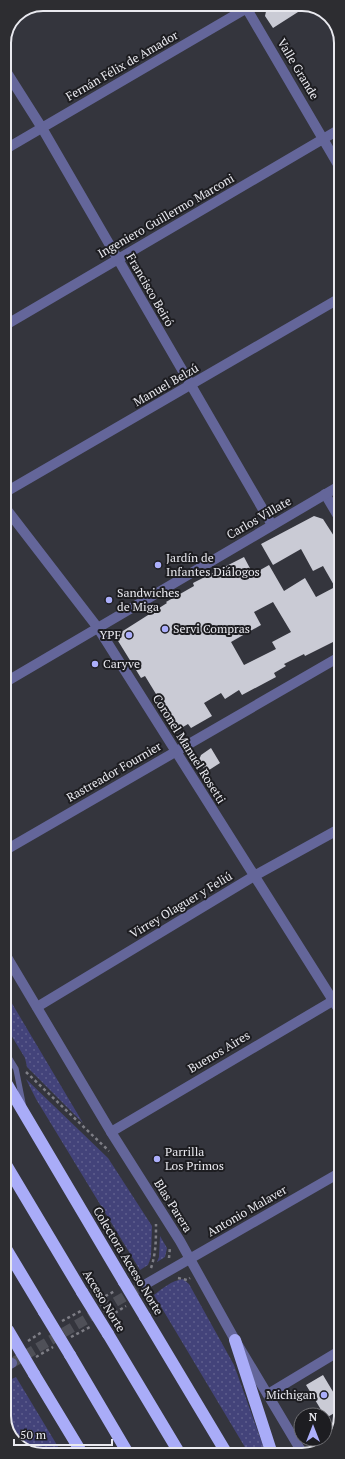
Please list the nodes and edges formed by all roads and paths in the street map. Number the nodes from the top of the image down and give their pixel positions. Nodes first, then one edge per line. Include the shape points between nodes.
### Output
1 (240, 11) edge
2 (251, 11) edge
3 (11, 79) edge
4 (42, 128) junction
5 (334, 132) edge
6 (324, 138) junction
7 (11, 146) edge
8 (334, 157) edge
9 (118, 259) junction
10 (334, 302) edge
11 (11, 322) edge
12 (191, 386) junction
13 (11, 489) edge
14 (334, 489) edge
15 (325, 494) junction
16 (334, 510) edge
17 (11, 515) edge
18 (272, 525) junction
19 (98, 628) junction
20 (334, 660) edge
21 (11, 680) edge
22 (176, 751) junction
23 (334, 832) edge
24 (11, 847) edge
25 (254, 876) junction
26 (11, 964) edge
27 (334, 994) edge
28 (334, 1000) edge
29 (37, 1007) junction
30 (11, 1062) edge
31 (25, 1071) dead end
32 (11, 1093) edge
33 (25, 1116) junction
34 (111, 1132) junction
35 (112, 1155) dead end
36 (11, 1173) edge
37 (334, 1176) edge
38 (160, 1229) dead end
39 (167, 1241) dead end
40 (180, 1241) junction
41 (11, 1256) edge
42 (190, 1258) junction
43 (150, 1271) dead end
44 (198, 1273) junction
45 (177, 1278) dead end
46 (146, 1284) tunnel mouth
47 (129, 1305) dead end
48 (108, 1317) dead end
49 (94, 1324) dead end
50 (11, 1335) edge
51 (67, 1340) dead end
52 (235, 1340) junction
53 (60, 1344) dead end
54 (334, 1354) edge
55 (32, 1359) dead end
56 (268, 1394) junction
57 (79, 1448) edge
58 (125, 1448) edge
59 (176, 1448) edge
60 (223, 1448) edge
61 (270, 1448) edge
62 (300, 1448) edge

1 - 4 street, Fernán Félix de Amador
2 - 6 street, Valle Grande
3 - 4 street, Francisco Beiró
4 - 7 street, Fernán Félix de Amador
4 - 9 street, Francisco Beiró
5 - 6 street, Ingeniero Guillermo Marconi
6 - 8 street, Valle Grande
6 - 9 street, Ingeniero Guillermo Marconi
9 - 11 street, Ingeniero Guillermo Marconi
9 - 12 street, Francisco Beiró
10 - 12 street, Manuel Belzú
12 - 13 street, Manuel Belzú
12 - 18 street, Francisco Beiró
14 - 15 street, Carlos Villate
15 - 16 street
15 - 18 street, Carlos Villate
17 - 19 street, Coronel Manuel Rosetti
18 - 19 street, Carlos Villate
19 - 21 street, Carlos Villate
19 - 22 street, Coronel Manuel Rosetti
20 - 22 street, Rastreador Fournier
22 - 24 street, Rastreador Fournier
22 - 25 street, Coronel Manuel Rosetti
23 - 25 street, Virrey Olaguer y Feliú
25 - 27 street, Coronel Manuel Rosetti
25 - 29 street, Virrey Olaguer y Feliú
26 - 29 street, Blas Parera
28 - 34 street, Buenos Aires
29 - 34 street, Blas Parera
30 - 33 lane via 16,1069
31 - 35 path
32 - 33 highway, Colectora Acceso Norte
33 - 60 highway, Colectora Acceso Norte, bridge
34 - 40 street, Blas Parera
36 - 59 highway, Acceso Norte, bridge
37 - 42 street, Antonio Malaver
38 - 43 path via 156,1224 155,1257
39 - 40 path via 170,1247
40 - 42 street, Blas Parera
41 - 58 highway, bridge
42 - 44 street, Blas Parera
42 - 46 street, Antonio Malaver
44 - 45 path via 187,1280
44 - 52 street, Blas Parera
47 - 48 path
49 - 51 path
50 - 57 highway, bridge
52 - 56 street, Blas Parera
52 - 61 highway
53 - 55 path
54 - 56 street
56 - 62 street, Blas Parera

